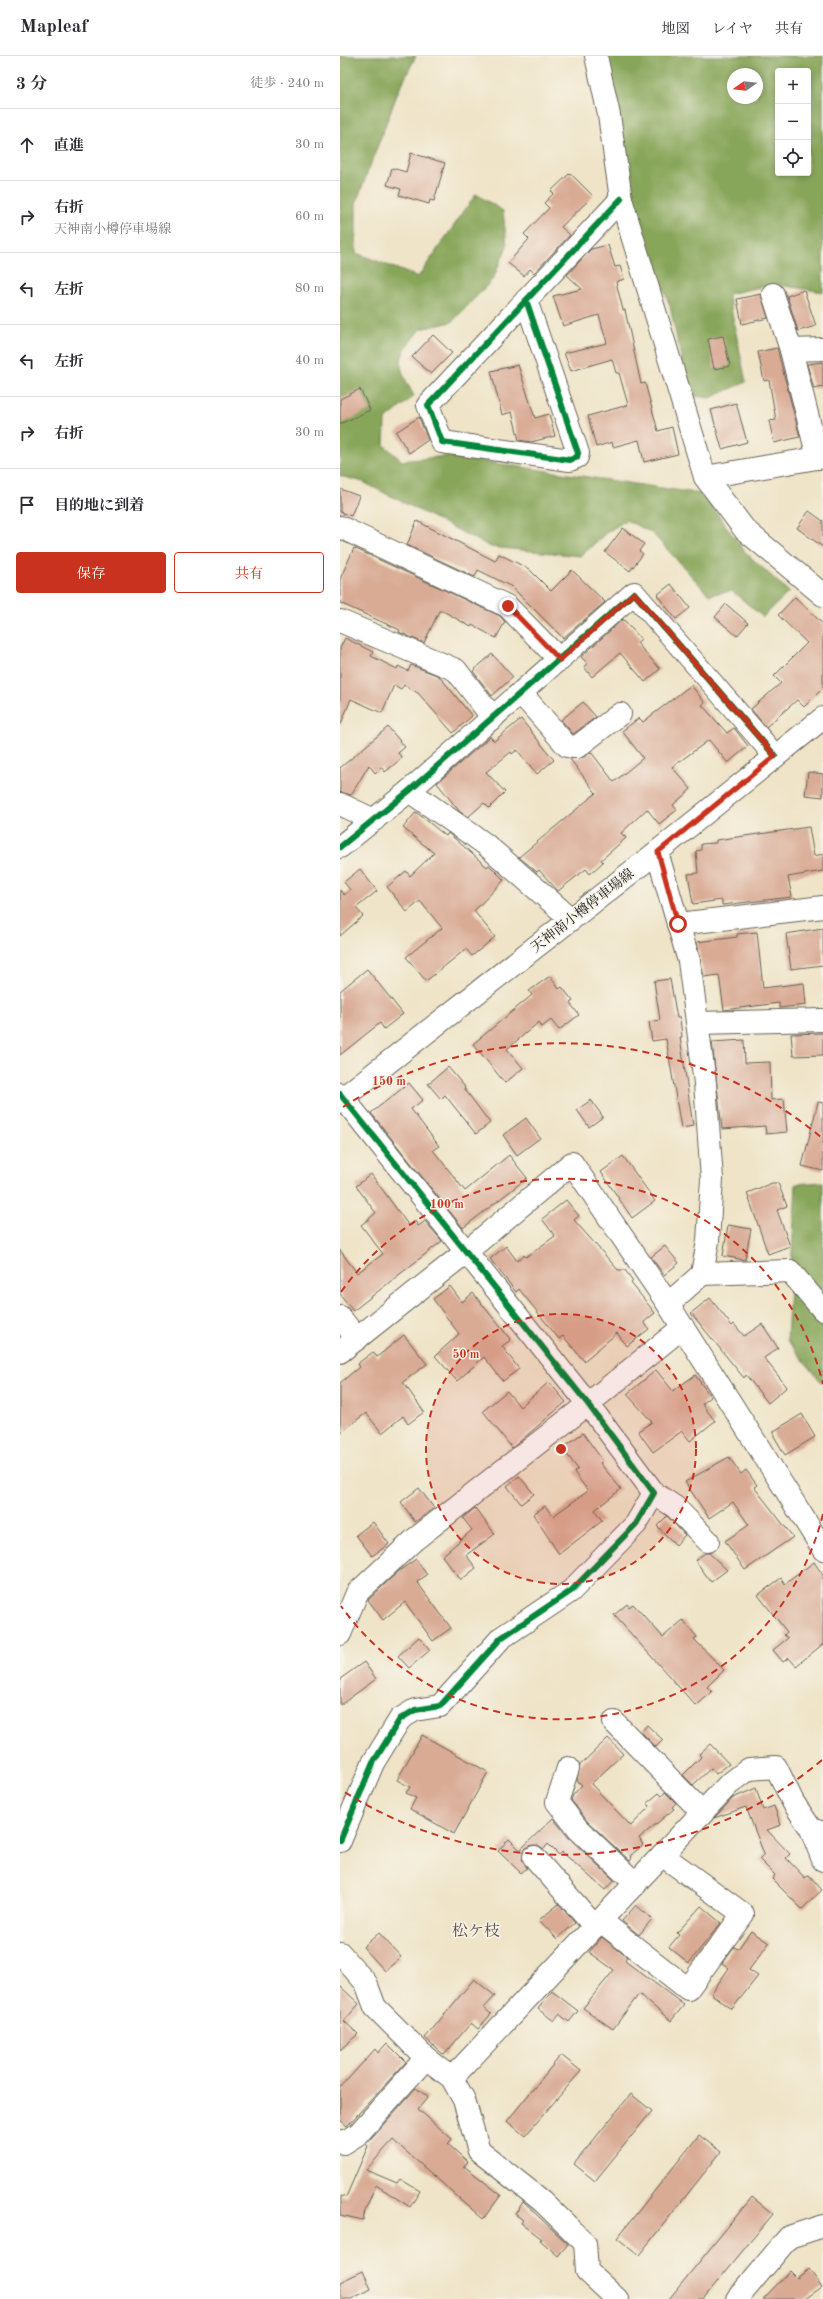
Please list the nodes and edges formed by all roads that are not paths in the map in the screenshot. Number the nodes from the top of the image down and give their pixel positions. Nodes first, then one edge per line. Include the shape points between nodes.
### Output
1 (596, 56) edge
2 (621, 199) junction
3 (773, 294) dead end
4 (526, 300) junction
5 (823, 349) edge
6 (791, 350) junction
7 (820, 457) edge
8 (705, 477) junction
9 (340, 527) edge
10 (823, 595) edge
11 (340, 621) edge
12 (560, 660) junction
13 (521, 693) junction
14 (620, 714) dead end
15 (493, 718) junction
16 (823, 718) edge
17 (775, 756) junction
18 (409, 791) junction
19 (340, 804) edge
20 (374, 820) junction
21 (340, 847) edge
22 (658, 852) junction
23 (823, 907) edge
24 (571, 919) junction
25 (678, 924) junction
26 (823, 1020) edge
27 (698, 1023) junction
28 (341, 1098) edge
29 (466, 1252) junction
30 (702, 1274) junction
31 (668, 1304) junction
32 (823, 1310) edge
33 (340, 1317) edge
34 (683, 1327) junction
35 (357, 1339) junction
36 (340, 1352) edge
37 (588, 1404) junction
38 (654, 1493) junction
39 (708, 1541) dead end
40 (823, 1549) edge
41 (340, 1634) edge
42 (614, 1722) dead end
43 (568, 1768) dead end
44 (703, 1813) junction
45 (817, 1831) edge
46 (340, 1841) edge
47 (662, 1856) junction
48 (534, 1857) dead end
49 (823, 1860) edge
50 (636, 1884) junction
51 (598, 1924) junction
52 (340, 1953) edge
53 (426, 2058) junction
54 (452, 2078) junction
55 (340, 2141) edge
56 (823, 2226) edge
57 (618, 2299) edge
58 (737, 2299) edge

1 - 2 street via 609,115
2 - 4 street
2 - 8 street
3 - 6 street
4 - 4 street via 428,405 442,442 570,460 577,457 578,453
5 - 6 street
6 - 7 street
7 - 8 street
8 - 10 street via 745,530
9 - 12 street via 508,606
11 - 15 street via 456,670
12 - 13 street
12 - 17 street via 634,593
13 - 14 street via 567,746 577,747
13 - 15 street
15 - 18 street
16 - 17 street, 天神南小樽停車場線
17 - 22 street, 天神南小樽停車場線
18 - 20 street
18 - 24 street via 485,844
19 - 20 street
20 - 21 street
22 - 24 street, 天神南小樽停車場線
22 - 25 street
23 - 25 street
24 - 28 street, 天神南小樽停車場線
25 - 27 street via 689,961
26 - 27 street
27 - 30 street via 712,1179 708,1241
28 - 29 street
29 - 31 street via 572,1163
29 - 35 street
29 - 37 street
30 - 31 street
30 - 32 street via 790,1271
31 - 34 street
33 - 35 street
34 - 37 street
34 - 40 street
35 - 36 street
37 - 38 street
37 - 41 street via 414,1540 357,1593
38 - 39 street via 675,1507
38 - 46 street via 636,1524 571,1591 501,1638 440,1706 415,1710 400,1719 373,1763
42 - 44 street
43 - 50 street via 557,1802 578,1829
44 - 45 street via 728,1785 749,1769 776,1768 793,1802
44 - 47 street
45 - 49 street
47 - 50 street
47 - 51 street via 743,1914 688,1989
48 - 51 street
50 - 51 street
51 - 54 street
52 - 53 street via 366,1984 375,2007
53 - 54 street
53 - 55 street via 358,2134 344,2143
54 - 57 street via 464,2100 479,2151 542,2201 585,2243 587,2271
56 - 58 street via 789,2236

